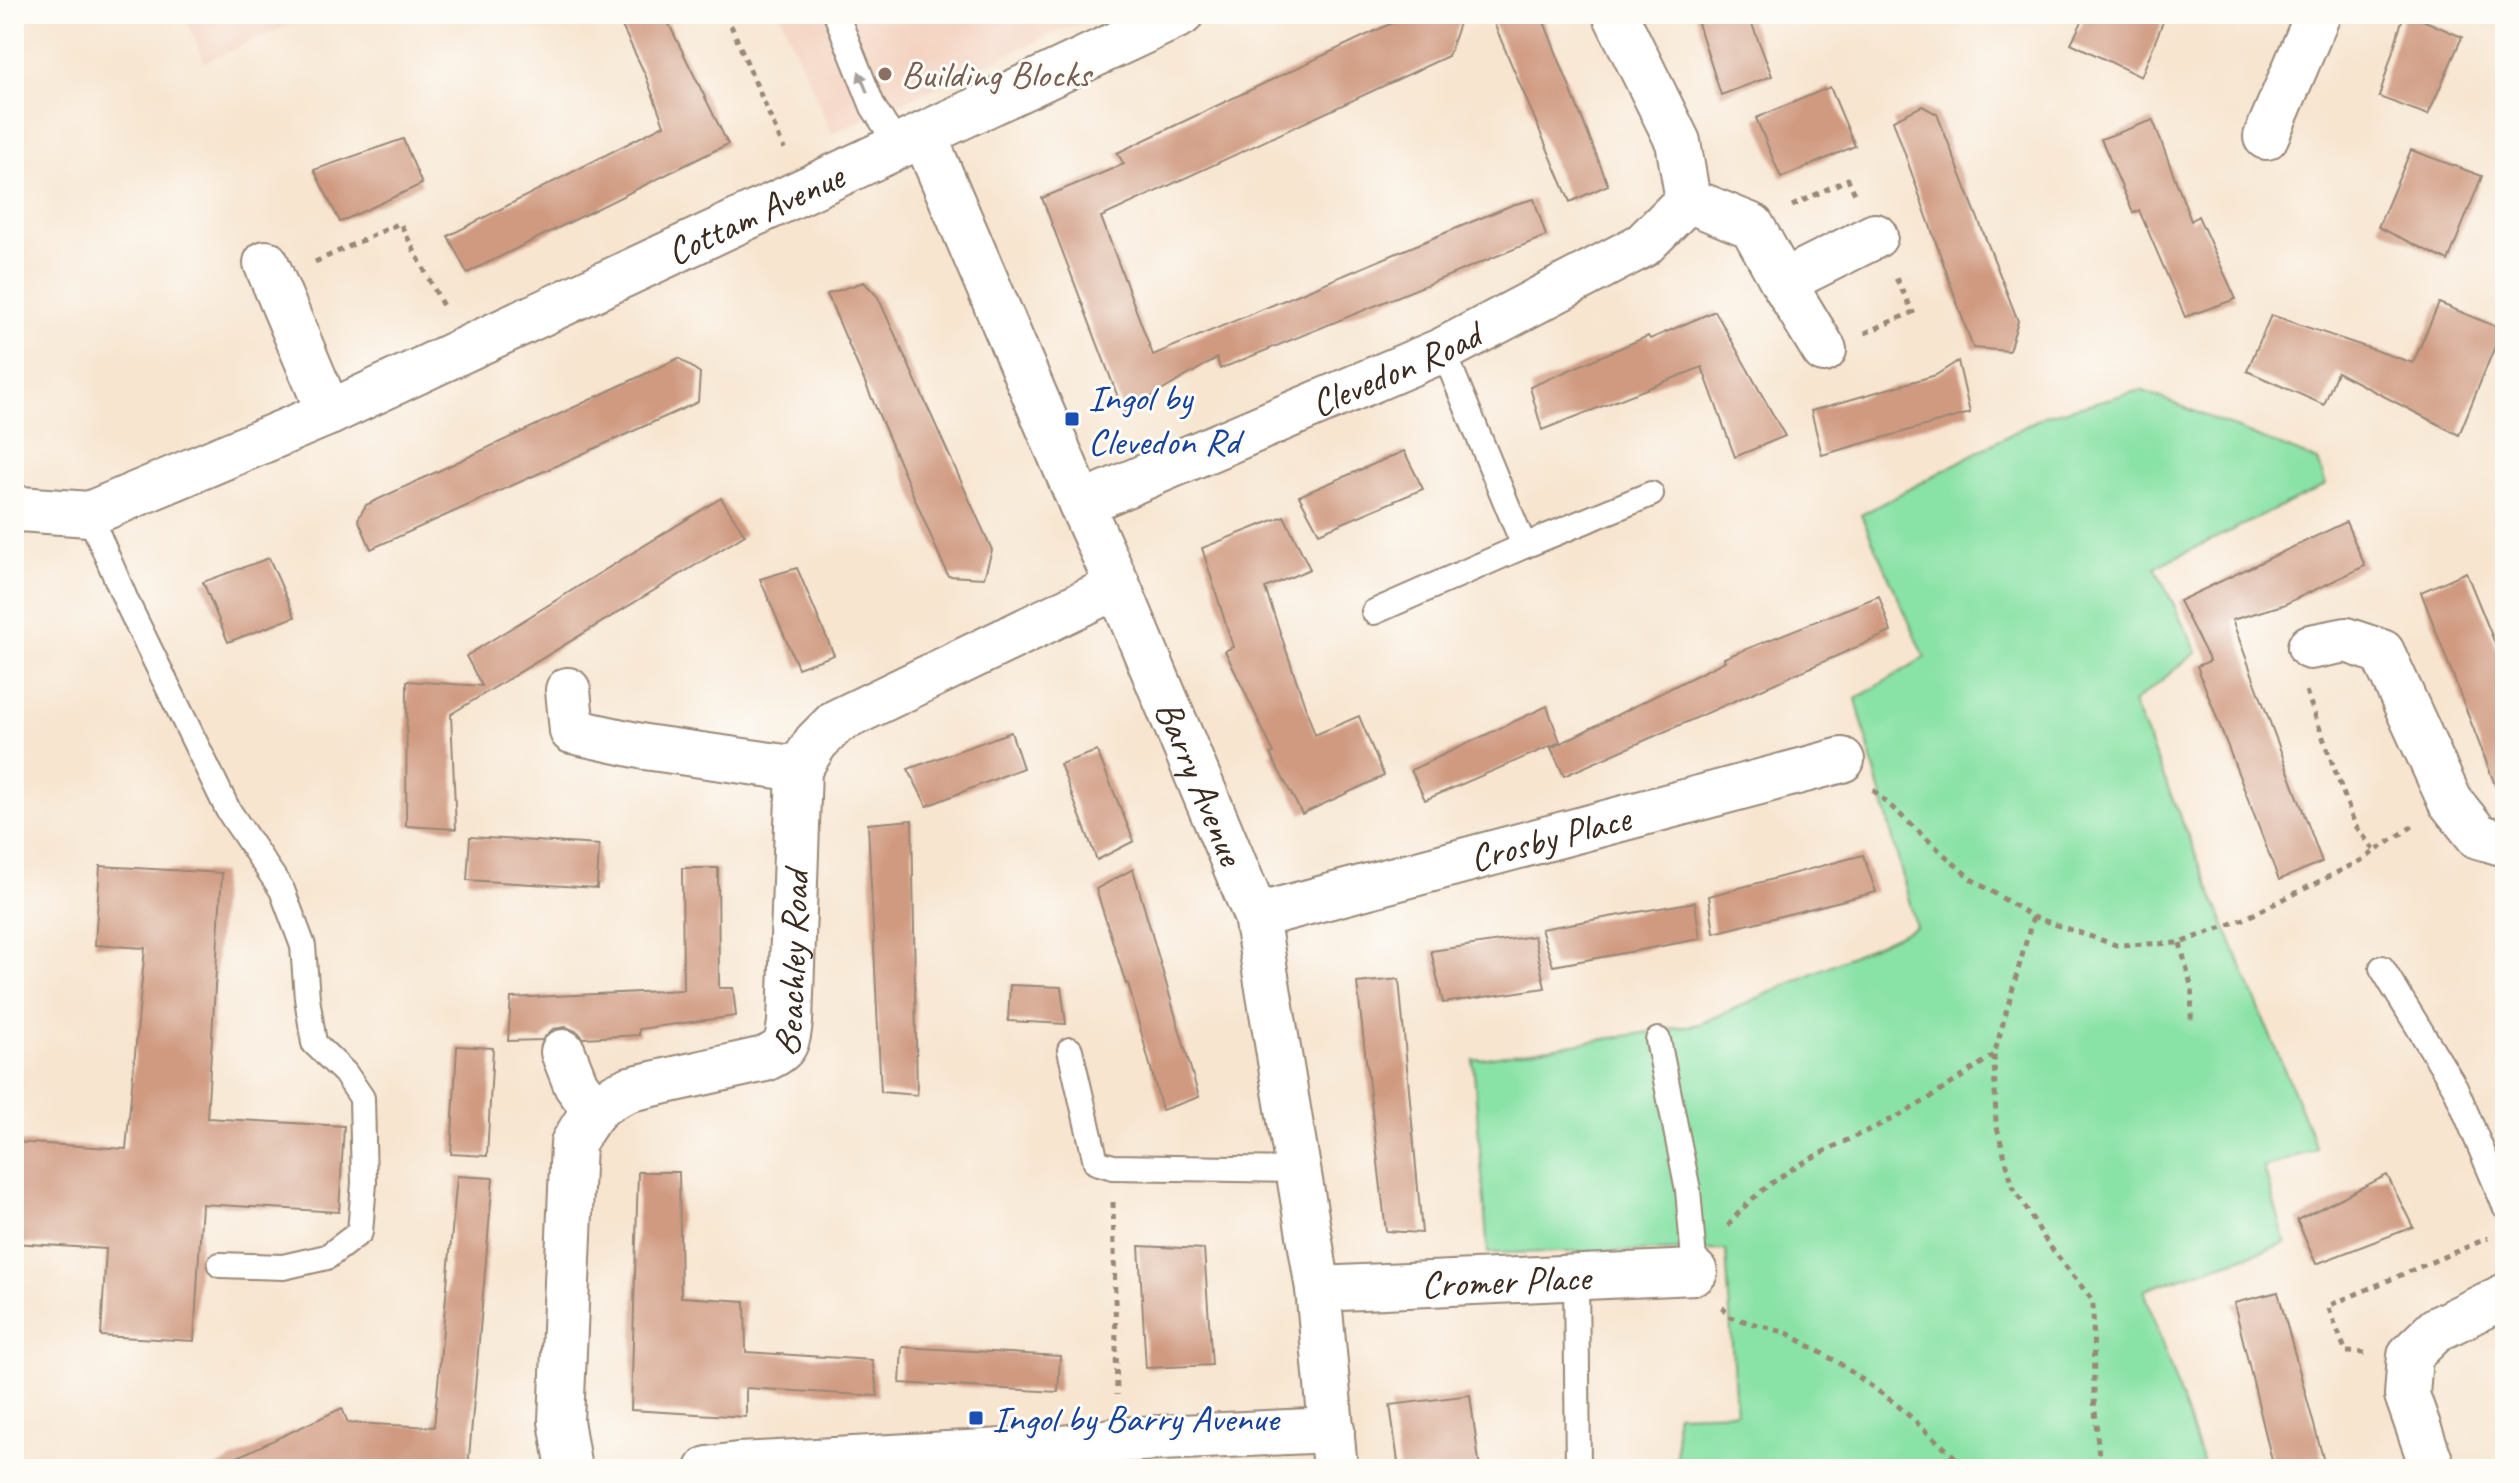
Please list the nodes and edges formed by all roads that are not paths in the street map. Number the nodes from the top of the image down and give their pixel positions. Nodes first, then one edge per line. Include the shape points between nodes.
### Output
1 (836, 14) edge
2 (1615, 14) edge
3 (2318, 14) edge
4 (1177, 15) edge
5 (2266, 137) dead end
6 (911, 140) junction
7 (1688, 200) junction
8 (1875, 236) dead end
9 (270, 272) road end
10 (1783, 282) junction
11 (1443, 350) junction
12 (1824, 350) dead end
13 (329, 413) junction
14 (1651, 494) dead end
15 (1081, 504) junction
16 (14, 511) edge
17 (89, 514) junction
18 (1524, 546) junction
19 (1118, 586) junction
20 (1374, 612) dead end
21 (2310, 647) road end
22 (568, 690) dead end
23 (1842, 760) road end
24 (799, 769) junction
25 (2505, 844) edge
26 (1256, 916) junction
27 (2382, 968) dead end
28 (1658, 1040) dead end
29 (1070, 1050) dead end
30 (563, 1052) dead end
31 (594, 1109) junction
32 (1298, 1170) junction
33 (2505, 1206) edge
34 (220, 1265) dead end
35 (1695, 1272) joint
36 (1576, 1277) junction
37 (1318, 1289) junction
38 (2505, 1296) edge
39 (1334, 1449) edge
40 (728, 1468) edge
41 (569, 1469) edge
42 (1578, 1469) edge
43 (2433, 1469) edge

6 -> 1 lane via 873,107
2 - 7 street via 1678,142
3 - 5 street
4 - 6 street, Cottam Avenue
6 - 13 street, Cottam Avenue
6 - 15 street, Barry Avenue
7 - 10 street via 1752,226
7 - 11 street, Clevedon Road via 1643,245
8 - 10 street
9 - 13 street
10 - 12 street
11 - 15 street, Clevedon Road
11 - 18 lane
13 - 17 street, Cottam Avenue
14 - 18 lane
15 - 19 street, Barry Avenue
16 - 17 street
17 - 34 lane via 228,810 282,890 303,946 314,1043 362,1098 360,1232 327,1257 283,1267
18 - 20 lane
19 - 24 street via 836,722
19 - 26 street, Barry Avenue
21 - 25 street via 2346,640 2382,652 2450,801 2478,836
22 - 24 street via 572,731
23 - 26 street, Crosby Place
24 - 31 street, Beachley Road via 787,1043 765,1059 630,1089
26 - 32 street, Barry Avenue
27 - 33 lane via 2455,1087
28 - 35 lane via 1688,1190
29 - 32 lane via 1096,1162 1113,1167
30 - 31 street via 576,1085
31 - 41 street, Beachley Road via 573,1143 561,1421
32 - 37 street, Barry Avenue
35 - 36 street, Cromer Place
36 - 37 street, Cromer Place
36 - 42 lane
37 - 39 street, Barry Avenue
38 - 43 street via 2437,1329 2410,1355 2407,1395
39 - 40 street via 1118,1440 1063,1448

